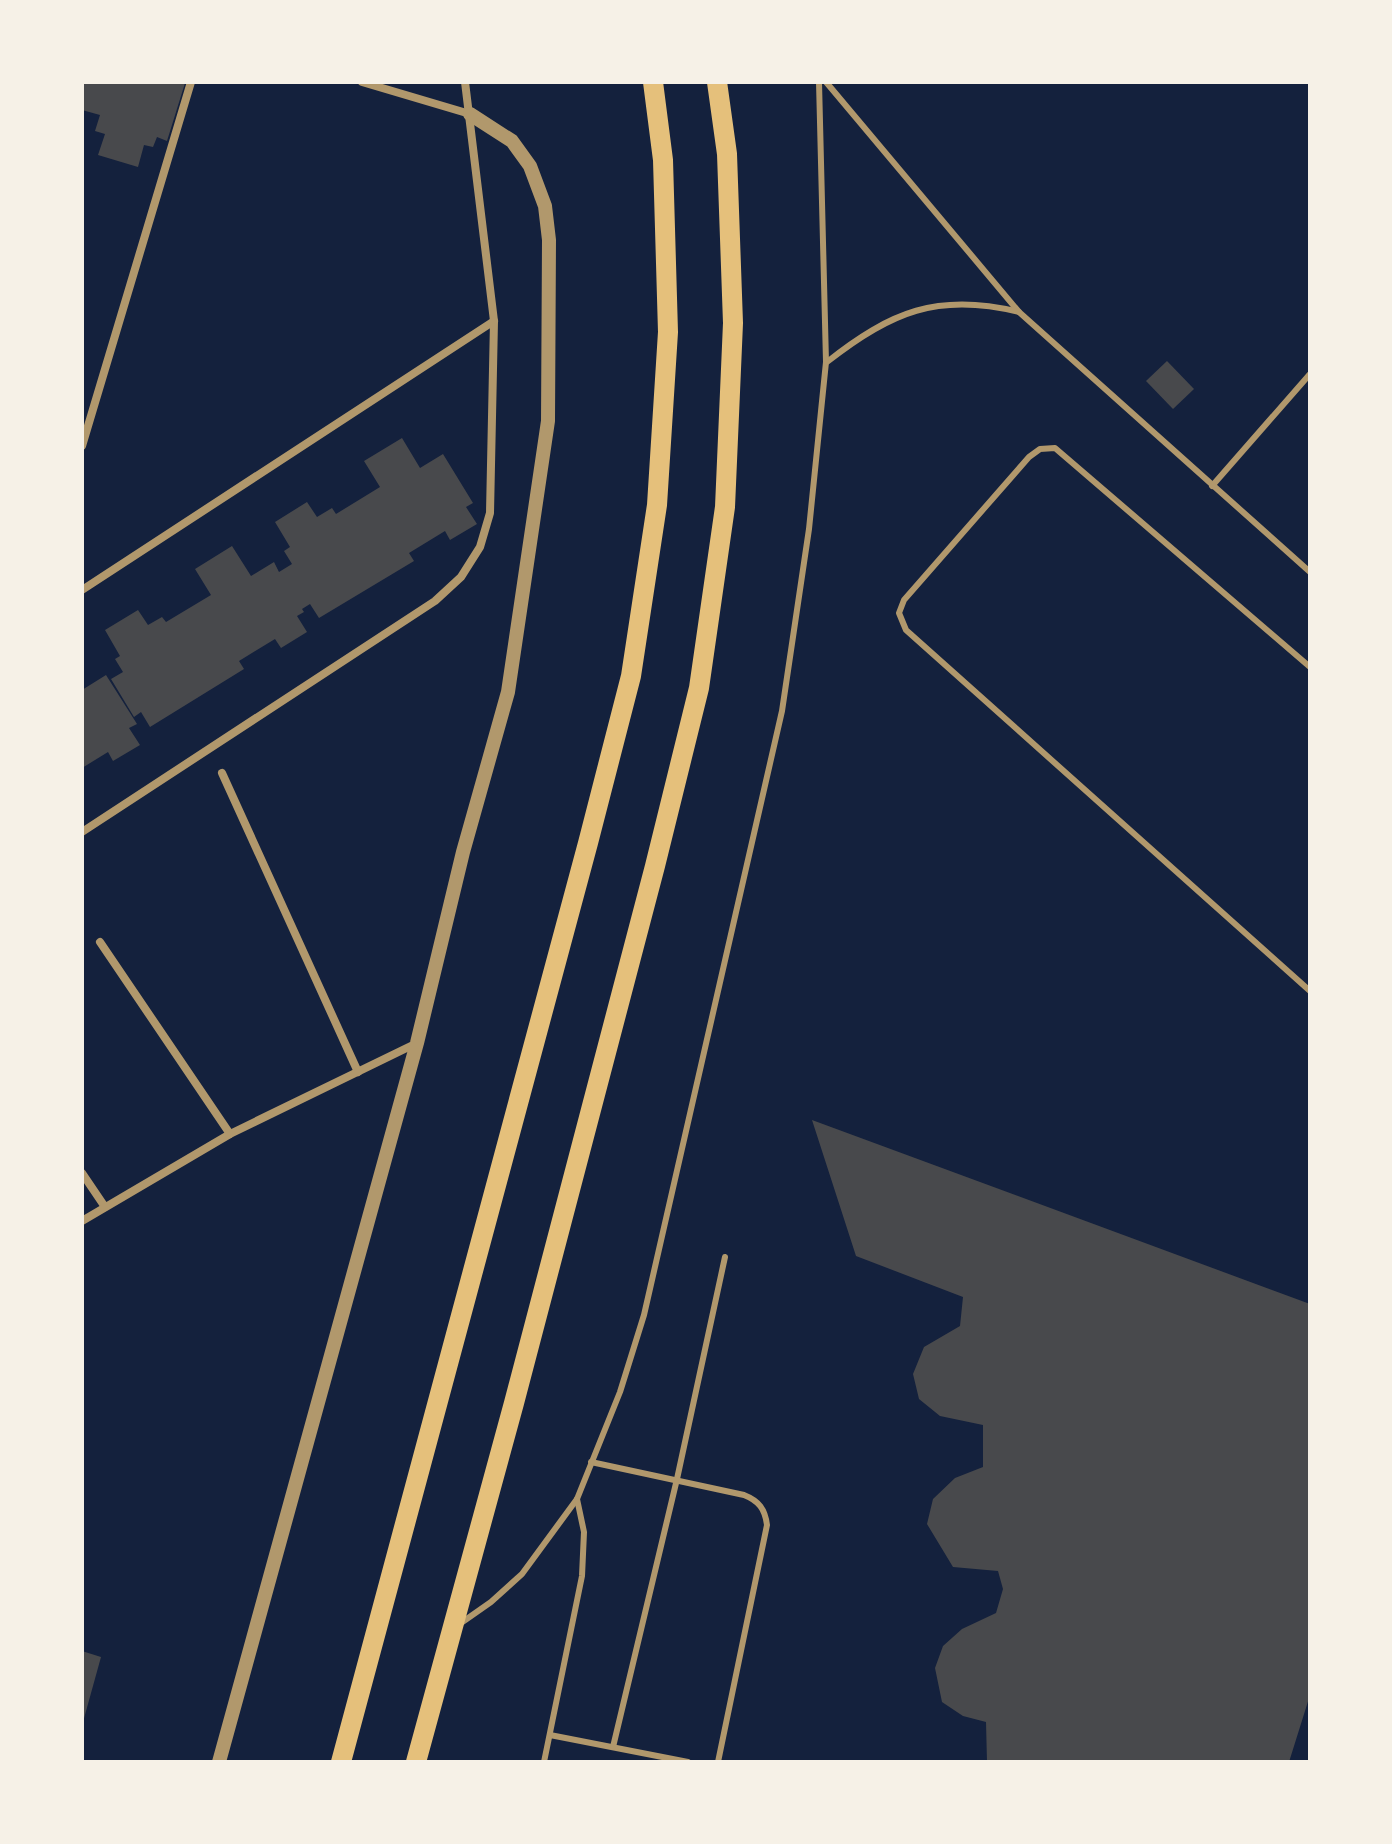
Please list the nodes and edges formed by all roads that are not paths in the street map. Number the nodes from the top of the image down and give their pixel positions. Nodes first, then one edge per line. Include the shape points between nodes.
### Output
1 (191, 82) edge
2 (362, 82) edge
3 (465, 82) edge
4 (653, 82) edge
5 (717, 82) edge
6 (819, 82) edge
7 (826, 82) edge
8 (470, 114) junction
9 (1019, 312) junction
10 (494, 321) junction
11 (826, 362) junction
12 (1310, 374) edge
13 (86, 420) edge
14 (82, 446) edge
15 (1212, 486) junction
16 (1310, 572) edge
17 (82, 590) edge
18 (1310, 667) edge
19 (222, 773) dead end
20 (82, 832) edge
21 (100, 942) dead end
22 (1310, 991) edge
23 (417, 1043) junction
24 (358, 1072) junction
25 (230, 1134) junction
26 (82, 1173) edge
27 (105, 1207) junction
28 (82, 1221) edge
29 (725, 1257) dead end
30 (591, 1462) junction
31 (677, 1479) junction
32 (577, 1499) junction
33 (452, 1630) junction
34 (550, 1735) junction
35 (613, 1747) junction
36 (219, 1762) edge
37 (341, 1762) edge
38 (416, 1762) edge
39 (544, 1762) edge
40 (688, 1762) edge
41 (718, 1762) edge

1 - 13 street
2 - 8 street
3 - 8 street
4 - 37 main road via 663,160 668,332 657,505 631,676
5 - 33 main road via 727,154 733,323 725,507 699,688
6 - 11 lane
7 - 9 lane
8 - 10 street
8 - 23 street via 512,141 530,166 545,206 548,421 508,692
9 - 11 lane via 985,304 920,309 888,320
9 - 15 lane
10 - 17 street
10 - 20 street via 490,513 480,547 461,577 435,601
11 - 30 lane via 809,529 782,711 644,1315
12 - 15 lane
13 - 14 street
15 - 16 lane
18 - 22 lane via 1055,448 1029,457 904,600 899,613 906,630
19 - 24 street
21 - 25 street
23 - 24 street
23 - 36 street
24 - 25 street
25 - 27 street
26 - 27 street
27 - 28 street
29 - 31 lane
30 - 31 lane
30 - 32 lane
31 - 35 lane
31 - 41 lane via 755,1499 766,1516
32 - 33 lane via 522,1574
32 - 34 lane via 585,1554
33 - 38 main road
34 - 35 lane
34 - 39 lane
35 - 40 lane

